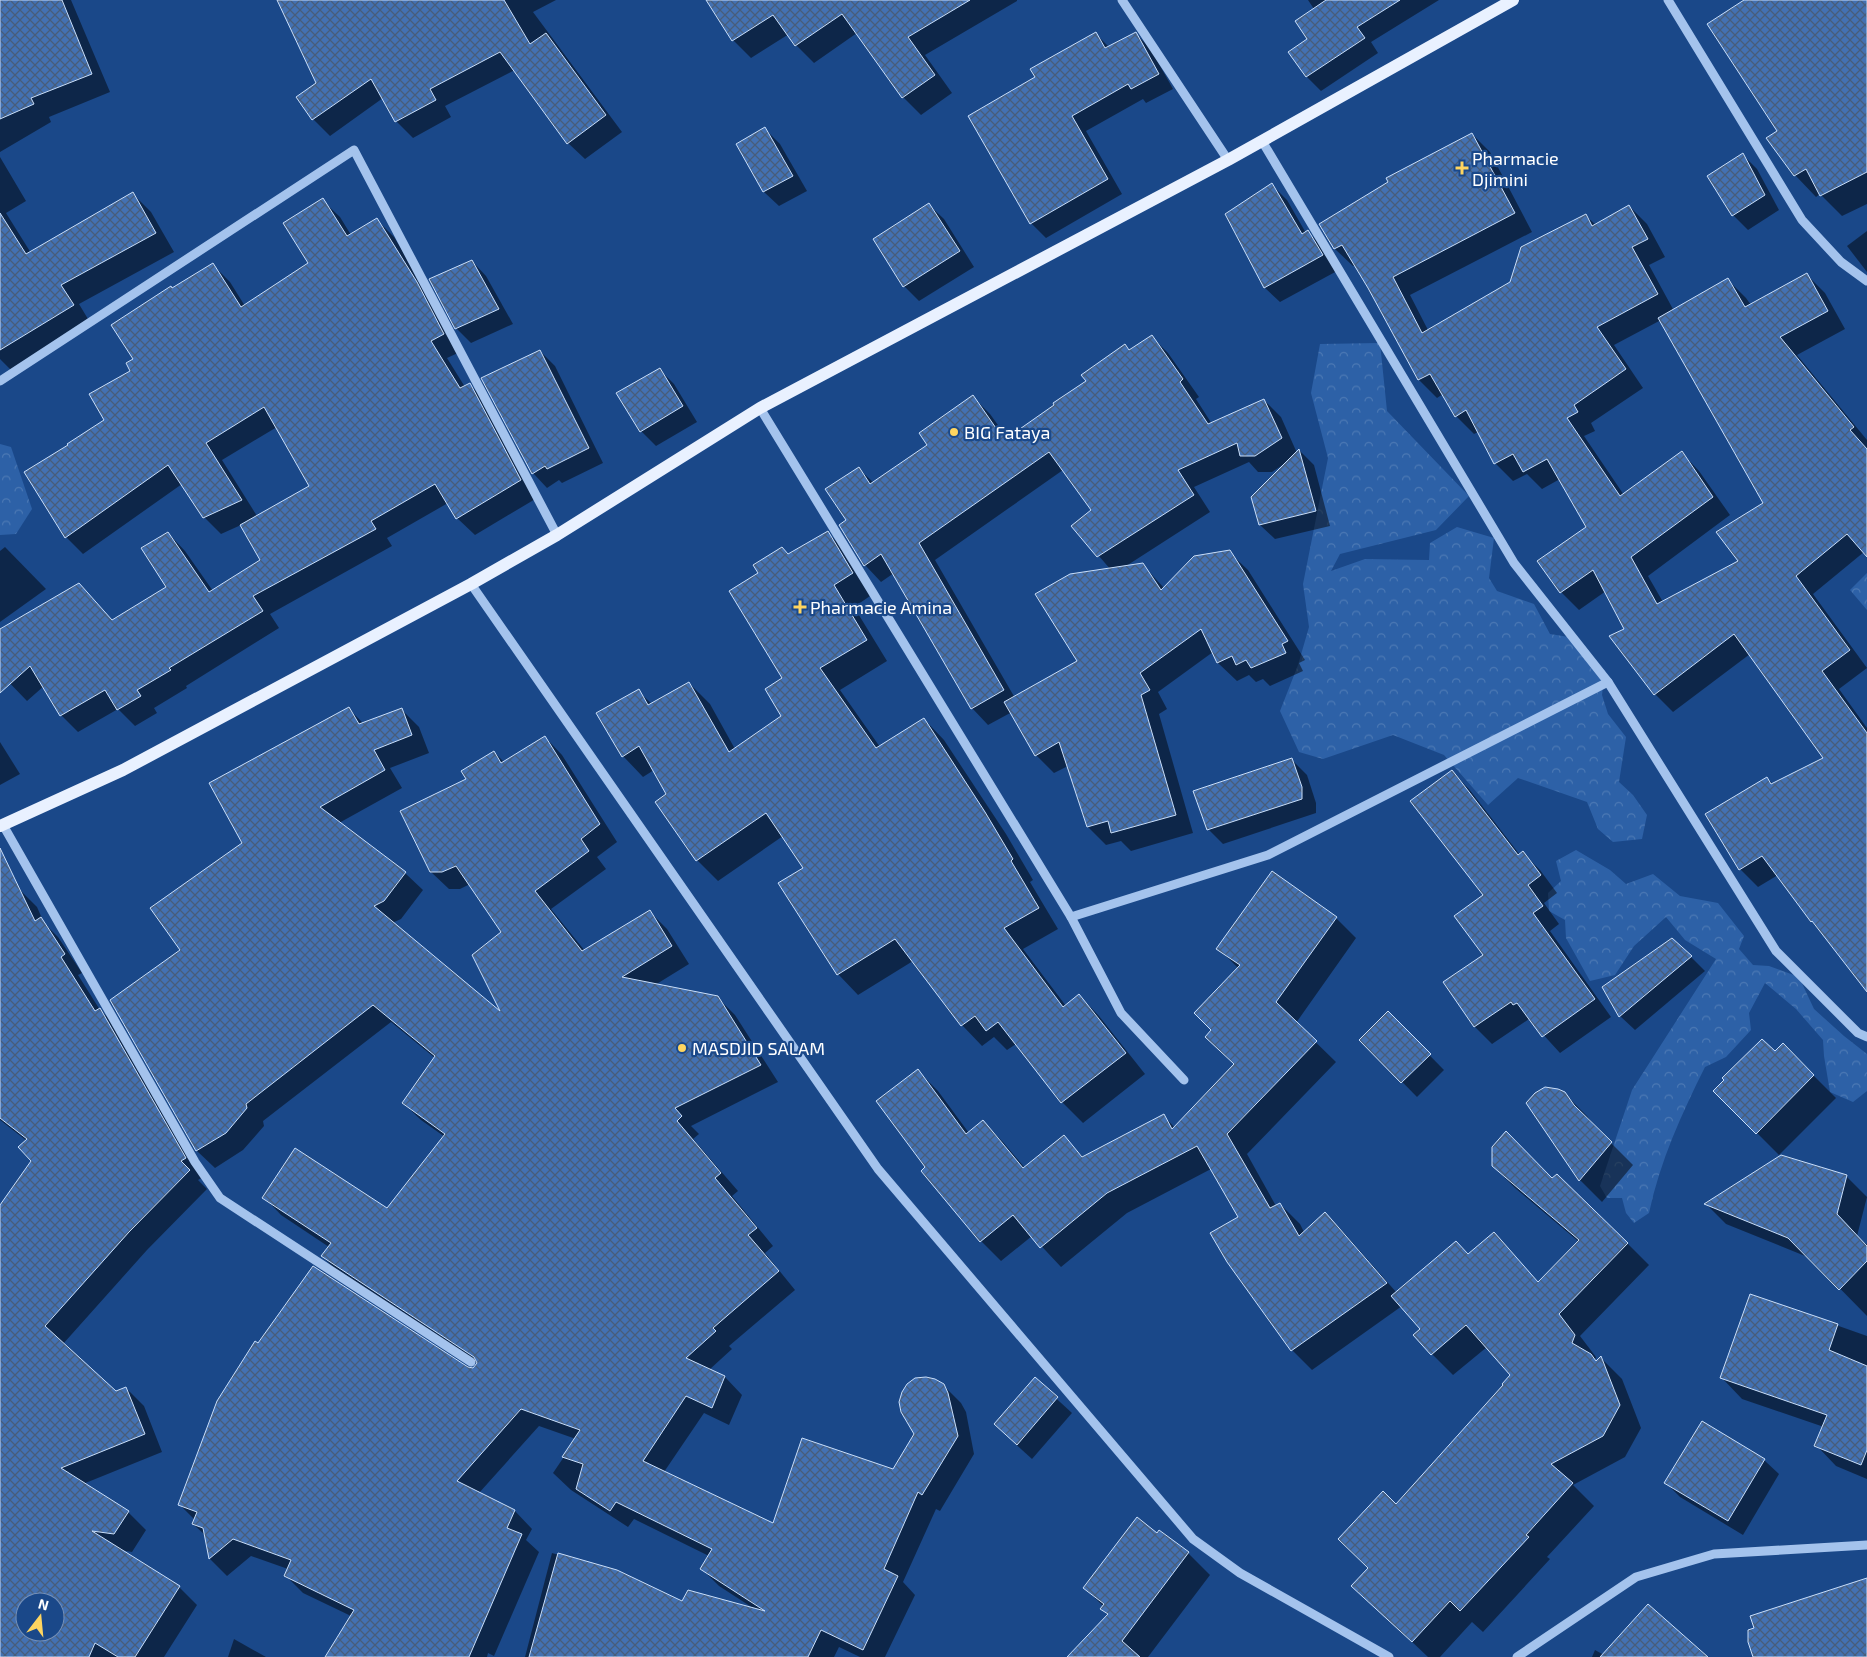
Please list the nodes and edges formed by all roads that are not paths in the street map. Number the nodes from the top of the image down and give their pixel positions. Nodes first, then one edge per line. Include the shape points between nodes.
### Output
1 (1122, 0) edge
2 (1513, 0) edge
3 (1668, 0) edge
4 (1262, 142) junction
5 (1228, 160) junction
6 (1867, 281) edge
7 (0, 382) edge
8 (760, 408) junction
9 (557, 535) junction
10 (471, 584) junction
11 (1608, 682) junction
12 (1, 825) edge
13 (1071, 918) junction
14 (1867, 1037) edge
15 (1184, 1080) dead end
16 (471, 1362) dead end
17 (1867, 1545) edge
18 (1389, 1657) edge
19 (1517, 1657) edge

1 - 5 street
2 - 4 main road
3 - 6 street via 1802,220 1841,262
4 - 5 main road
4 - 11 street via 1514,563
5 - 8 main road
7 - 9 street via 354,150
8 - 9 main road
8 - 13 street
9 - 10 main road
10 - 12 main road via 123,770
10 - 18 street via 878,1169 1193,1539 1240,1573
11 - 13 street via 1268,855
11 - 14 street via 1776,951 1858,1033
12 - 16 street via 195,1162 220,1198
13 - 15 street via 1121,1013
17 - 19 street via 1714,1554 1636,1576

